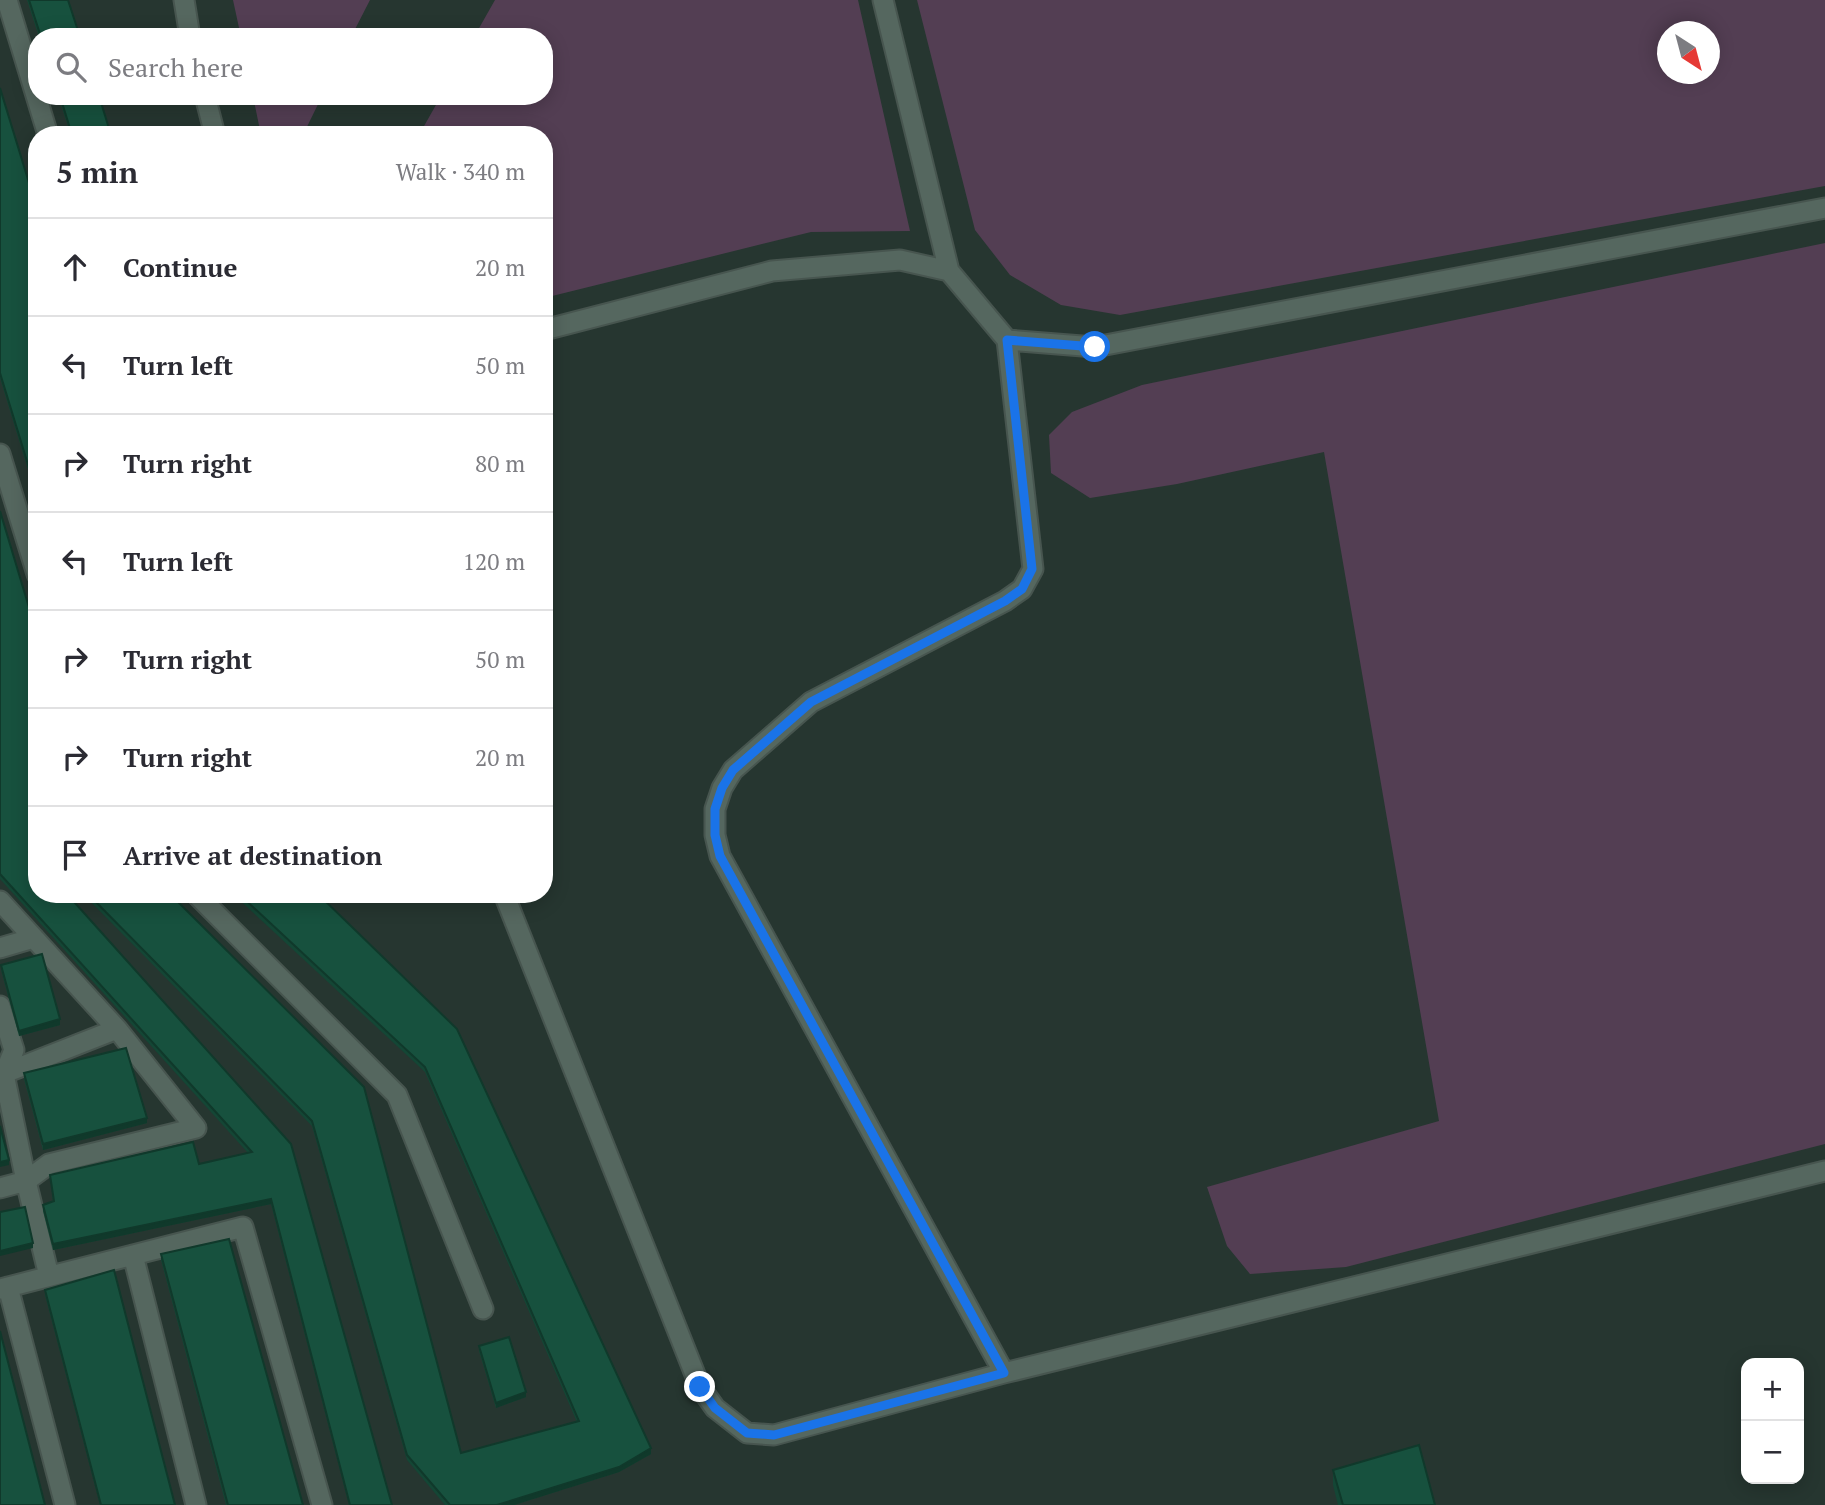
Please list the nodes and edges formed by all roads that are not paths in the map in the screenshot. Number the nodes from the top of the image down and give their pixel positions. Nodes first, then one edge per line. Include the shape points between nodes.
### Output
1 (8, 0) edge
2 (184, 0) edge
3 (883, 0) edge
4 (189, 28) edge
5 (28, 68) edge
6 (39, 105) edge
7 (207, 105) edge
8 (45, 126) edge
9 (213, 126) edge
10 (1825, 208) edge
11 (949, 271) junction
12 (553, 328) edge
13 (1007, 340) junction
14 (0, 454) edge
15 (28, 545) edge
16 (0, 901) edge
17 (205, 903) edge
18 (508, 903) edge
19 (33, 938) junction
20 (0, 948) edge
21 (0, 1006) edge
22 (117, 1029) junction
23 (2, 1074) edge
24 (1825, 1171) edge
25 (26, 1181) junction
26 (0, 1188) edge
27 (133, 1255) junction
28 (49, 1276) junction
29 (4, 1288) edge
30 (483, 1309) dead end
31 (1004, 1373) junction
32 (65, 1505) edge
33 (196, 1505) edge
34 (322, 1505) edge

1 - 5 lane
2 - 4 lane
3 - 11 lane
6 - 8 lane
7 - 9 lane
10 - 13 lane via 1095,347
11 - 12 lane via 900,260 772,271
11 - 13 lane
13 - 31 lane via 1032,569 1022,589 811,702 733,770 715,809 720,856
14 - 15 lane
16 - 19 lane
17 - 30 lane via 397,1095
18 - 31 lane via 700,1387 715,1408 747,1433 774,1435
19 - 20 lane
19 - 22 lane
21 - 23 lane via 14,1050
22 - 23 lane
22 - 25 lane via 197,1128 49,1164
23 - 25 lane
24 - 31 lane
25 - 26 lane
25 - 28 lane
27 - 28 lane
27 - 33 lane
27 - 34 lane via 243,1227
28 - 29 lane
29 - 32 lane

